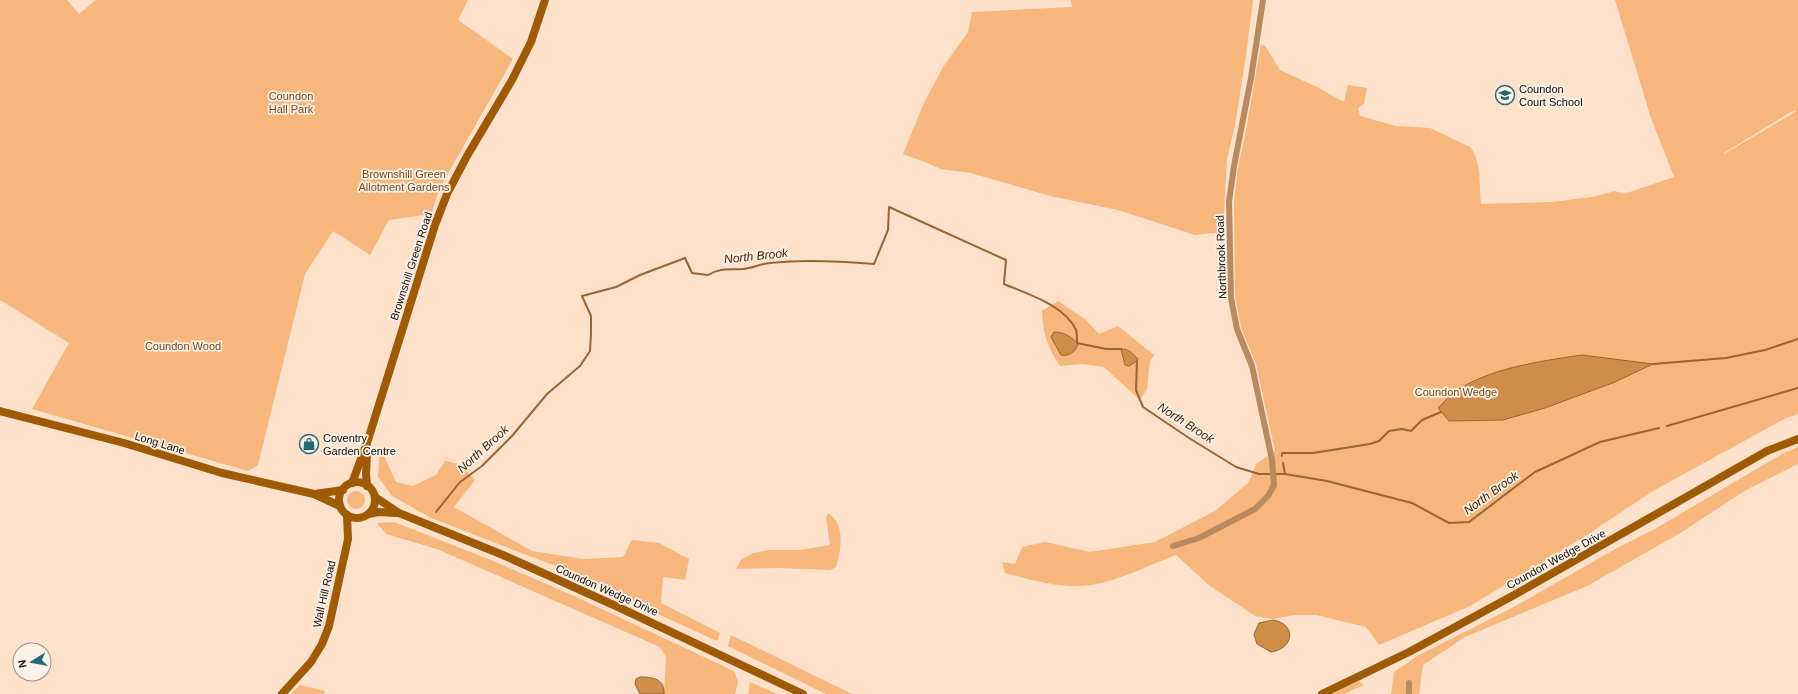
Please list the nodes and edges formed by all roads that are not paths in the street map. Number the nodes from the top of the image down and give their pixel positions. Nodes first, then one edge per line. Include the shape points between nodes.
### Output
1 (545, 0) edge
2 (1263, 0) edge
3 (0, 411) edge
4 (1798, 439) edge
5 (367, 443) junction
6 (352, 483) junction
7 (367, 486) junction
8 (343, 490) junction
9 (314, 494) junction
10 (375, 497) junction
11 (340, 506) junction
12 (399, 513) junction
13 (369, 514) junction
14 (347, 515) junction
15 (360, 518) junction
16 (349, 534) junction
17 (1173, 546) dead end
18 (1409, 683) dead end
19 (282, 694) edge
20 (803, 694) edge
21 (1322, 694) edge
22 (1409, 694) edge

1 - 5 main road, Brownshill Green Road via 531,42 512,80 447,194
2 - 17 street, Northbrook Road via 1230,202 1231,298 1237,329 1252,366 1272,460 1274,485 1268,496 1255,509 1198,538
3 - 9 main road, Long Lane via 124,443 222,473
4 - 21 main road, Coundon Wedge Drive via 1767,451 1409,652
5 - 6 main road, Brownshill Green Road
5 - 7 main road
6 - 7 main road
6 - 8 main road
7 - 10 main road
8 - 9 main road, Long Lane
8 - 11 main road via 339,499
9 - 11 main road, Long Lane
10 - 12 main road, Coundon Wedge Drive
10 - 13 main road
11 - 14 main road
12 - 13 main road, Coundon Wedge Drive
12 - 20 main road, Coundon Wedge Drive via 503,555
13 - 15 main road
14 - 15 main road
14 - 16 main road, Wall Hill Road
15 - 16 main road, Wall Hill Road
16 - 19 main road, Wall Hill Road via 330,626 308,667
18 - 22 street

